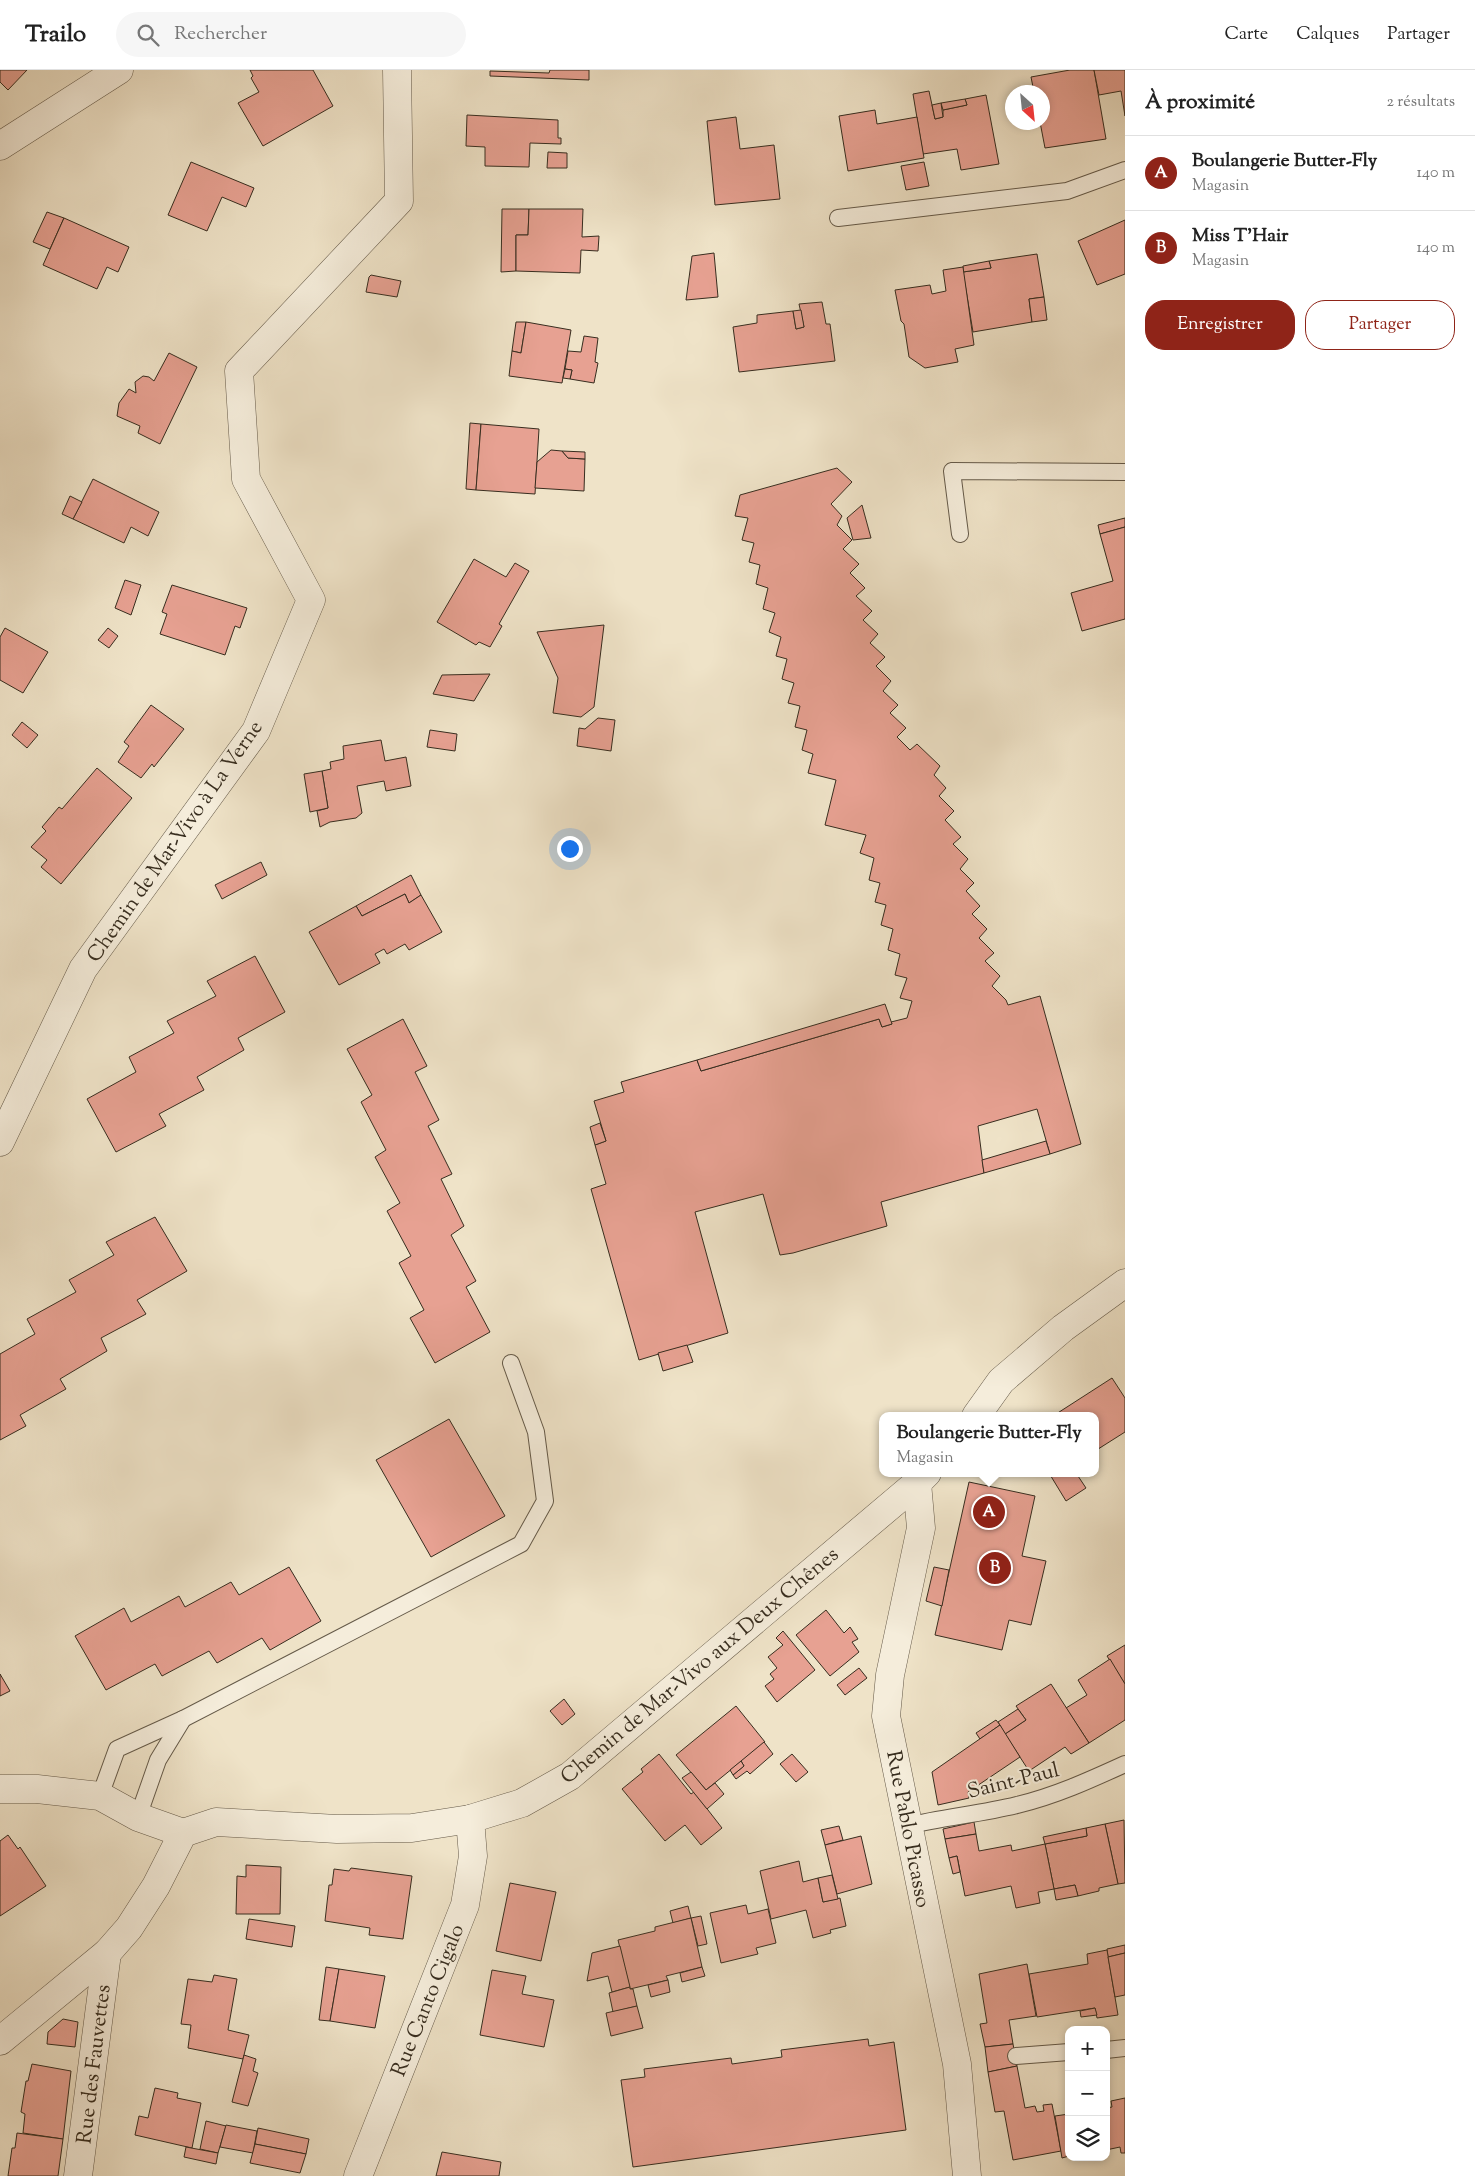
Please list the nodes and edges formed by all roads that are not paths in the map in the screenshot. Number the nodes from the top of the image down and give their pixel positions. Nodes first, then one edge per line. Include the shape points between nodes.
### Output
1 (119, 70) edge
2 (397, 70) edge
3 (0, 146) edge
4 (1125, 170) edge
5 (838, 218) dead end
6 (1125, 472) edge
7 (960, 534) dead end
8 (0, 1142) edge
9 (1125, 1283) edge
10 (511, 1363) dead end
11 (979, 1412) edge
12 (922, 1478) edge
13 (183, 1719) junction
14 (1125, 1764) edge
15 (0, 1789) edge
16 (100, 1796) junction
17 (138, 1817) junction
18 (470, 1819) junction
19 (907, 1826) junction
20 (183, 1832) junction
21 (107, 1953) junction
22 (0, 2041) edge
23 (1125, 2048) edge
24 (1110, 2050) edge
25 (1065, 2052) edge
26 (1016, 2056) dead end
27 (78, 2176) edge
28 (358, 2176) edge
29 (966, 2176) edge

1 - 3 street
2 - 8 street, Chemin de Mar-Vivo à La Verne via 399,201 240,371 246,478 311,600 256,731 83,969
4 - 5 lane via 1067,191
6 - 7 lane via 952,472
9 - 11 street via 1063,1328 1001,1381
10 - 13 lane via 536,1432 545,1501 521,1544
12 - 18 street, Chemin de Mar-Vivo aux Deux Chênes via 570,1776 522,1803
12 - 19 street, Rue Pablo Picasso via 921,1528 890,1675 886,1716
13 - 16 lane via 117,1749
13 - 17 lane via 158,1760
14 - 19 lane, Saint-Paul via 1092,1780 1015,1806
15 - 16 street via 37,1788
16 - 17 street
17 - 20 street
18 - 20 street, Chemin de Mar-Vivo aux Deux Chênes via 403,1828 337,1829 216,1822
18 - 28 street, Rue Canto Cigalo via 472,1856 464,1905
19 - 29 street, Rue Pablo Picasso via 956,2064
20 - 21 street via 156,1886 129,1928
21 - 22 street
21 - 27 street, Rue des Fauvettes
23 - 24 lane
25 - 26 lane

